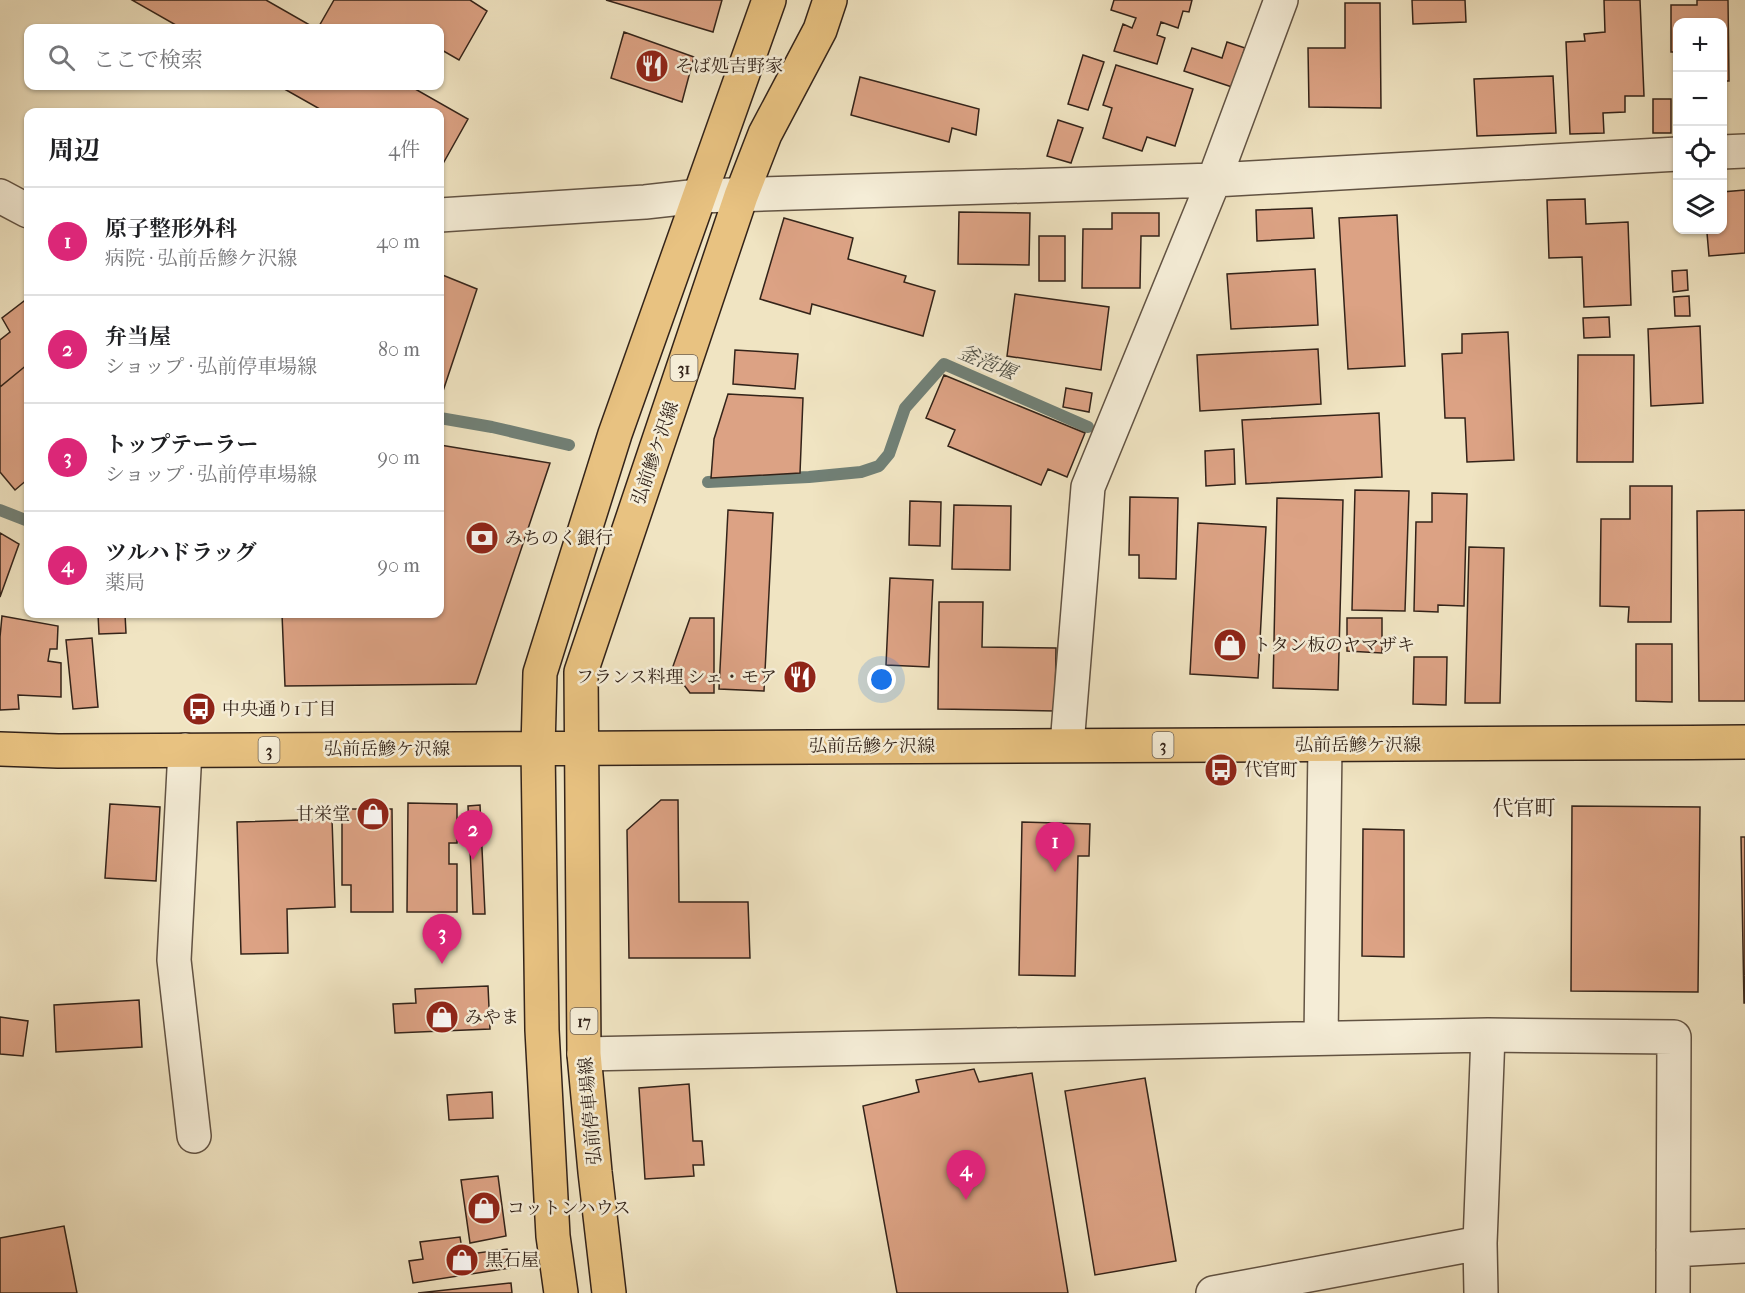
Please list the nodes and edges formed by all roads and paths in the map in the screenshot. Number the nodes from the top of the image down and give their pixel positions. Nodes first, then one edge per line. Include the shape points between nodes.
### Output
1 (769, 0) edge
2 (830, 0) edge
3 (1281, 0) edge
4 (1745, 151) edge
5 (1727, 152) edge
6 (1673, 154) edge
7 (1214, 180) junction
8 (0, 196) edge
9 (699, 196) junction
10 (741, 196) junction
11 (24, 210) edge
12 (444, 215) edge
13 (1745, 742) edge
14 (1067, 745) junction
15 (1326, 746) junction
16 (538, 748) junction
17 (582, 748) junction
18 (0, 749) edge
19 (185, 750) junction
20 (1488, 1035) junction
21 (1321, 1038) junction
22 (584, 1054) junction
23 (195, 1136) dead end
24 (1480, 1243) junction
25 (1745, 1246) edge
26 (1673, 1250) junction
27 (561, 1293) edge
28 (609, 1293) edge
29 (1213, 1293) edge
30 (1481, 1293) edge
31 (1673, 1293) edge

1 - 9 main road, 31
2 - 10 main road, 弘前鰺ケ沢線 / 31 via 820,30 765,134
3 - 7 street
4 - 5 street
6 - 7 street
7 - 10 street
7 - 14 street via 1088,487
8 - 11 street
9 - 10 street
9 - 12 street
9 - 16 main road, 31 via 615,434 540,672
10 - 17 main road, 弘前鰺ケ沢線 / 31 via 581,672
13 - 15 main road, 弘前岳鰺ケ沢線 / 3
14 - 15 main road, 弘前岳鰺ケ沢線 / 3
14 - 17 main road, 弘前岳鰺ケ沢線 / 3
15 - 21 street
16 - 17 main road, 弘前岳鰺ケ沢線 / 3
16 - 19 main road, 弘前岳鰺ケ沢線 / 3
16 - 27 main road via 542,1030 553,1236
17 - 22 main road, 弘前停車場線 / 17
18 - 19 main road, 弘前岳鰺ケ沢線 / 3
19 - 23 street via 174,960
20 - 21 street
20 - 24 street
20 - 26 street via 1674,1037
21 - 22 street
22 - 28 main road, 弘前停車場線 / 17
24 - 29 street
24 - 30 street
25 - 26 street
26 - 31 street

